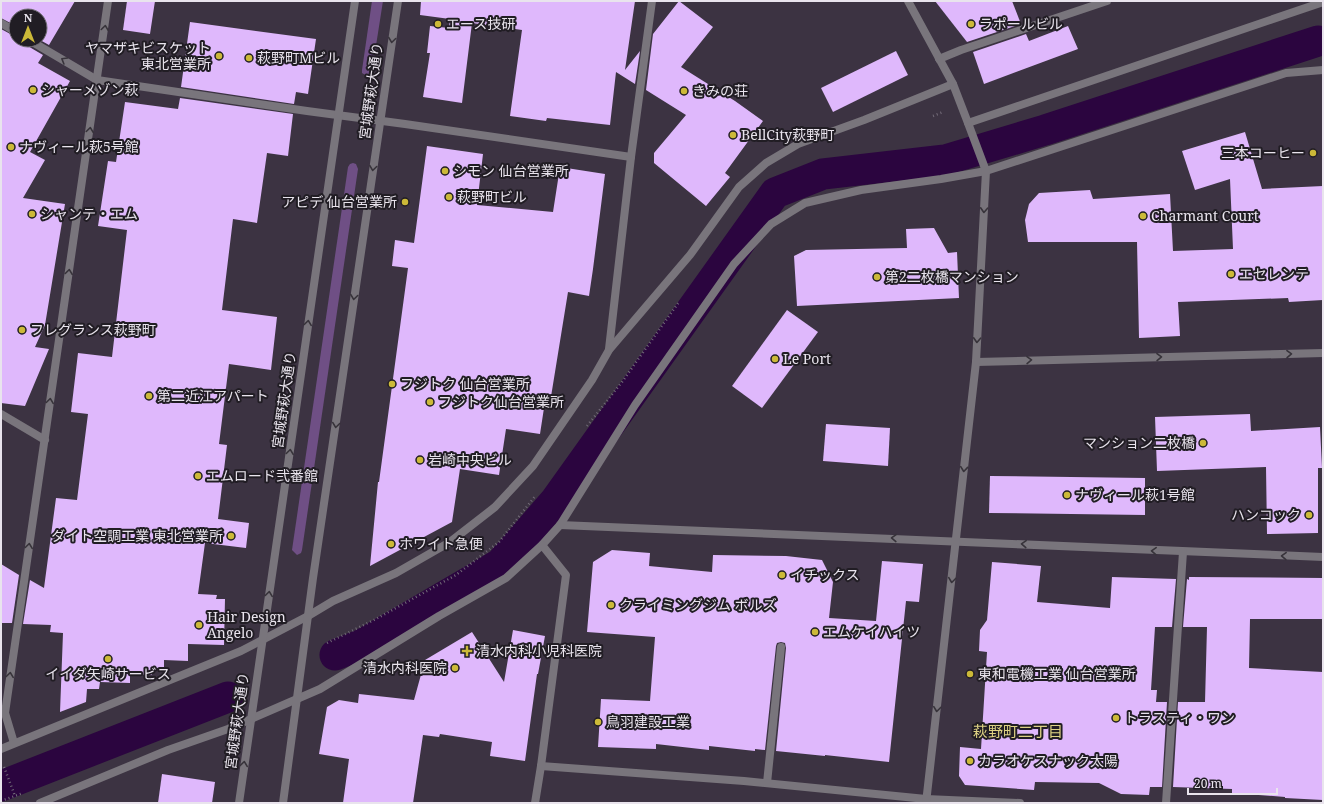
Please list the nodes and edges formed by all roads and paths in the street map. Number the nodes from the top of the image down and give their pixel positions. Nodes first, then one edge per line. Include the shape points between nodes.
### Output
1 (108, 1) edge
2 (355, 1) edge
3 (398, 1) edge
4 (652, 1) edge
5 (908, 1) edge
6 (1107, 1) edge
7 (1323, 2) edge
8 (43, 48) edge
9 (939, 59) junction
10 (1323, 70) edge
11 (97, 80) junction
12 (953, 84) junction
13 (962, 106) junction
14 (338, 115) junction
15 (926, 118) dead end
16 (380, 121) junction
17 (969, 124) junction
18 (631, 156) junction
19 (985, 170) junction
20 (681, 298) dead end
21 (609, 350) junction
22 (1323, 354) edge
23 (976, 362) junction
24 (1, 414) edge
25 (585, 428) dead end
26 (45, 440) junction
27 (536, 495) dead end
28 (560, 525) junction
29 (957, 541) junction
30 (542, 545) junction
31 (1183, 552) junction
32 (1323, 557) edge
33 (308, 616) junction
34 (262, 639) junction
35 (327, 643) dead end
36 (781, 647) dead end
37 (297, 699) junction
38 (3, 712) edge
39 (250, 720) junction
40 (14, 743) junction
41 (1, 749) edge
42 (541, 766) junction
43 (4, 767) dead end
44 (767, 783) junction
45 (15, 796) dead end
46 (926, 801) edge
47 (40, 803) edge
48 (239, 803) edge
49 (283, 803) edge
50 (535, 803) edge
51 (1020, 803) edge
52 (1166, 803) edge

11 -> 1 street
2 - 14 street, 宮城野萩大通り
3 -> 16 street, 宮城野萩大通り
4 - 18 street
5 - 9 street
6 - 9 street
7 - 17 street
11 -> 8 street
9 - 12 street
10 - 19 street via 1286,73
11 - 14 street
26 -> 11 street
12 - 13 street
12 - 21 street via 798,144 766,163 739,187 690,255
13 - 15 path
13 - 17 street
14 - 16 street
34 -> 14 street, 宮城野萩大通り
16 - 18 street
16 -> 33 street, 宮城野萩大通り
17 - 19 street
18 - 21 street
19 -> 23 street
19 - 28 street via 861,190 806,203 771,224 734,264 644,392
20 - 25 path via 622,382
21 - 33 street via 592,380 533,466 495,507 450,542 396,573 332,601
23 -> 22 street
23 -> 29 street
24 - 26 street
38 -> 26 street
27 - 35 path via 498,542 456,575
29 -> 28 street
28 - 30 street
31 -> 29 street
29 -> 46 street
30 - 37 street via 506,578 320,689
30 - 42 street via 566,575
32 -> 31 street
31 - 52 street
33 - 34 street
33 - 37 street, 宮城野萩大通り
34 - 39 street, 宮城野萩大通り
34 - 40 street via 241,650
36 - 44 street
37 - 39 street
37 - 49 street, 宮城野萩大通り
38 - 40 street
39 - 47 street via 168,750
48 -> 39 street, 宮城野萩大通り
40 - 41 street
42 - 44 street
42 - 50 street
43 - 45 path
44 - 46 street
46 - 51 street

